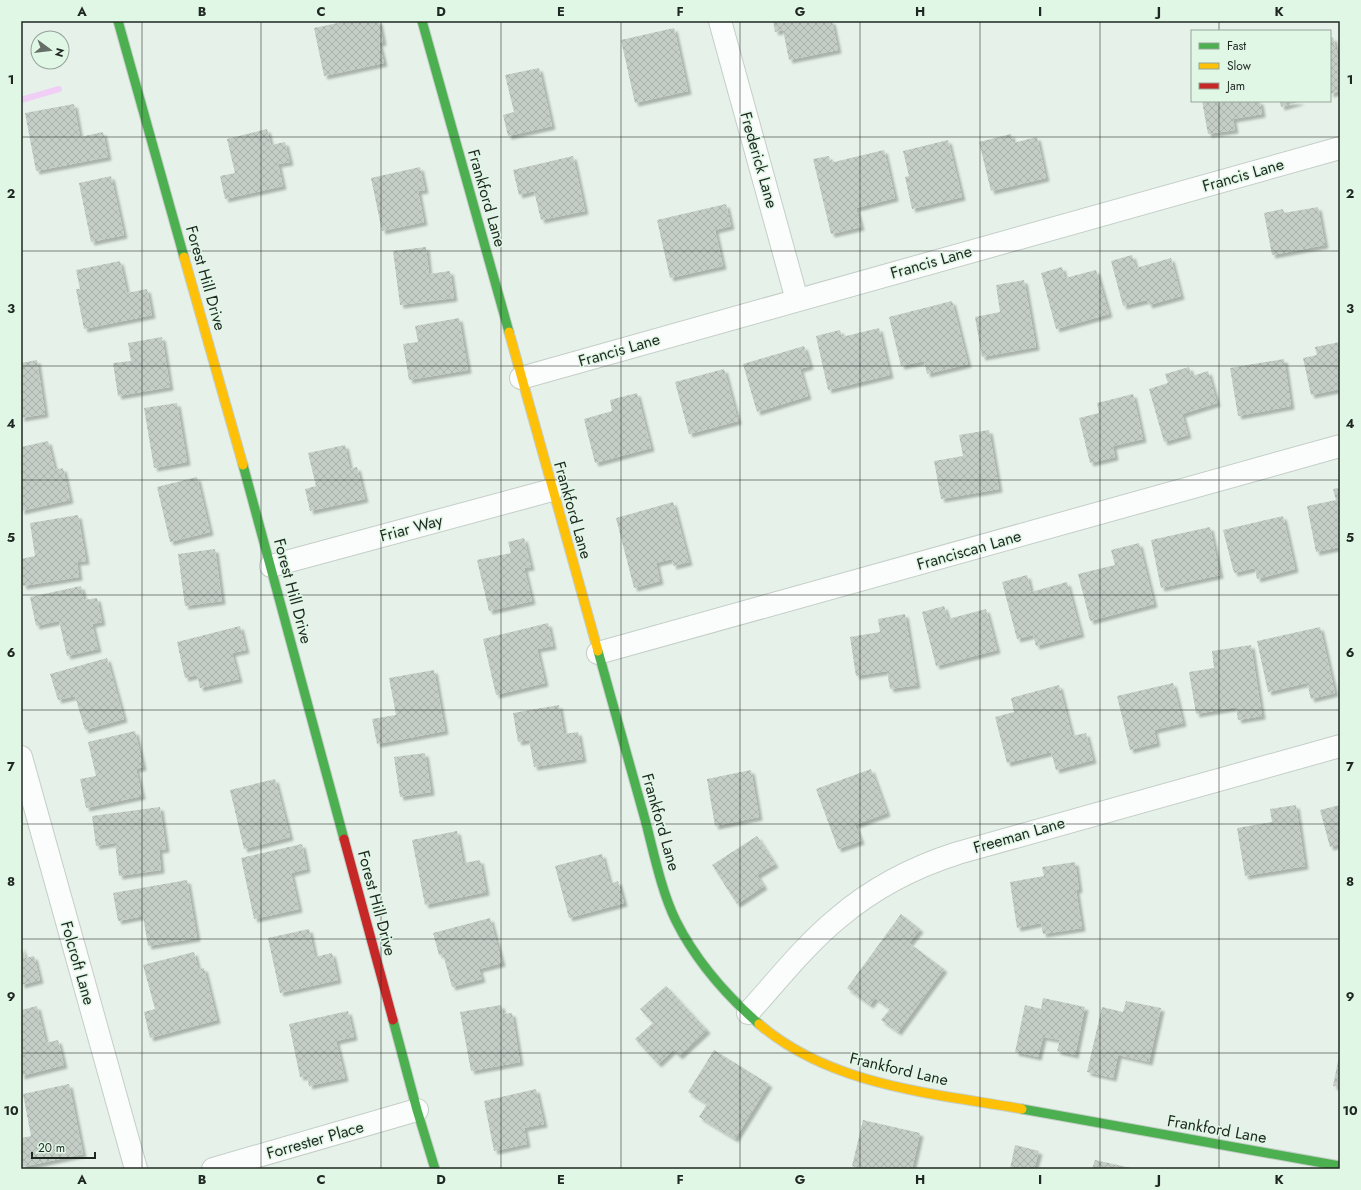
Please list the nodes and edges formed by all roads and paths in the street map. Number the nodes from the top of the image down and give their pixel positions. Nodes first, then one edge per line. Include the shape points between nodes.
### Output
1 (118, 21) edge
2 (422, 21) edge
3 (720, 21) edge
4 (1340, 148) edge
5 (797, 300) junction
6 (522, 378) junction
7 (1340, 446) edge
8 (552, 490) junction
9 (271, 566) junction
10 (598, 653) junction
11 (1340, 746) edge
12 (21, 757) edge
13 (748, 1013) junction
14 (418, 1110) junction
15 (1340, 1166) edge
16 (136, 1169) edge
17 (213, 1169) edge
18 (435, 1169) edge

1 - 9 street, Forest Hill Drive
2 - 6 street, Frankford Lane
3 - 5 street, Frederick Lane
4 - 5 street, Francis Lane
5 - 6 street, Francis Lane
6 - 8 street, Frankford Lane
7 - 10 street, Franciscan Lane
8 - 9 street, Friar Way
8 - 10 street, Frankford Lane
9 - 14 street, Forest Hill Drive
10 - 13 street, Frankford Lane via 660,878 676,920 712,976
11 - 13 street, Freeman Lane via 958,853 916,868 887,884 838,918 807,947
12 - 16 street, Folcroft Lane
13 - 15 street, Frankford Lane via 781,1040 810,1057 831,1068 876,1083
14 - 17 street, Forrester Place
14 - 18 street, Forest Hill Drive

